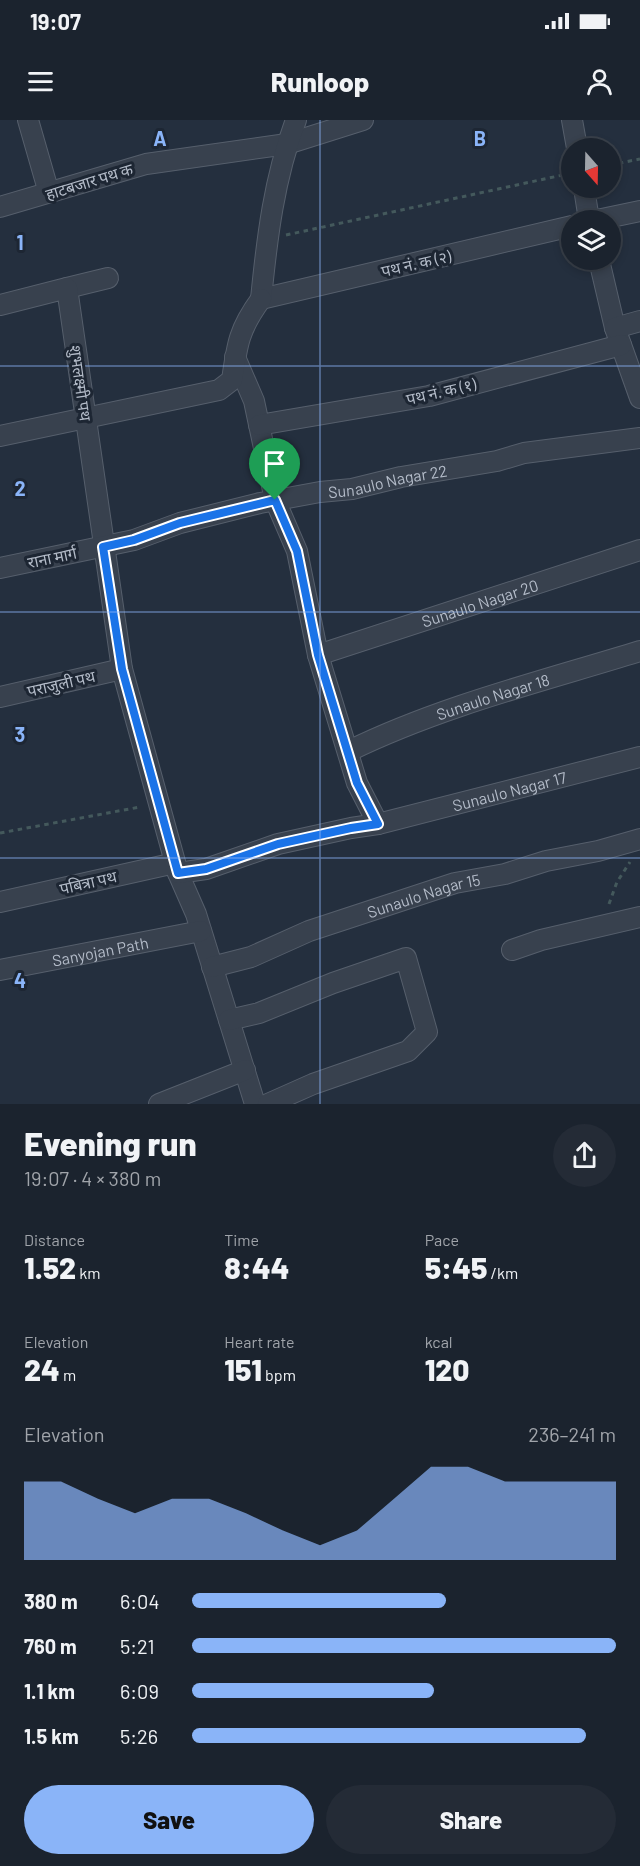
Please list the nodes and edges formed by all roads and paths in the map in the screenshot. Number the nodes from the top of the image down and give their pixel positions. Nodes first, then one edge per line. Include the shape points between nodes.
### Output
1 (28, 120) edge
2 (296, 120) edge
3 (363, 120) edge
4 (572, 120) edge
5 (575, 138) edge
6 (286, 144) junction
7 (640, 159) edge
8 (621, 163) edge
9 (561, 175) edge
10 (49, 193) junction
11 (0, 207) edge
12 (640, 211) edge
13 (621, 215) edge
14 (561, 229) edge
15 (267, 239) junction
16 (601, 270) edge
17 (108, 278) dead end
18 (67, 288) junction
19 (261, 299) junction
20 (0, 305) edge
21 (640, 321) edge
22 (618, 337) junction
23 (235, 357) junction
24 (640, 398) edge
25 (87, 418) junction
26 (259, 425) junction
27 (0, 436) edge
28 (640, 438) edge
29 (275, 500) junction
30 (103, 547) junction
31 (640, 550) edge
32 (0, 568) edge
33 (640, 651) edge
34 (318, 655) junction
35 (122, 669) junction
36 (0, 697) edge
37 (349, 751) junction
38 (640, 757) edge
39 (159, 804) junction
40 (378, 824) junction
41 (0, 833) edge
42 (638, 840) edge
43 (176, 868) junction
44 (0, 902) edge
45 (640, 917) edge
46 (588, 929) junction
47 (201, 930) junction
48 (512, 950) dead end
49 (212, 967) junction
50 (0, 970) edge
51 (229, 1020) junction
52 (245, 1070) junction
53 (159, 1104) edge
54 (255, 1104) edge
55 (268, 1104) edge

1 - 10 street
2 - 6 street
3 - 6 street, हाटबजार पथ क
4 - 5 street
6 - 10 street, हाटबजार पथ क via 146,164
6 - 15 street
7 - 8 path
9 - 15 path
10 - 11 street, हाटबजार पथ क
12 - 13 street
14 - 19 street, पथ नं. क (२)
15 - 19 street
16 - 22 street
17 - 18 street
18 - 20 street
18 - 25 street, शुभलक्ष्मी पथ
19 - 23 street via 239,338
21 - 22 street, पथ नं. क (१)
22 - 24 street
22 - 26 street, पथ नं. क (१) via 429,396
23 - 25 street via 232,380 219,390
23 - 26 street via 255,401
25 - 27 street
25 - 30 street, शुभलक्ष्मी पथ
26 - 29 street
28 - 29 street, Sunaulo Nagar 22 via 524,453 462,468
29 - 30 street, Sunaulo Nagar 22
29 - 34 street via 297,551
30 - 32 street, राना मार्ग
30 - 35 street, शुभलक्ष्मी पथ
31 - 34 street, Sunaulo Nagar 20
33 - 37 street, Sunaulo Nagar 18 via 388,732
34 - 37 street
35 - 36 street, पराजुली पथ
35 - 39 street, शुभलक्ष्मी पथ
37 - 40 street via 357,783
38 - 40 street, Sunaulo Nagar 17
39 - 41 path
39 - 43 street, शुभलक्ष्मी पथ
40 - 43 street, Sunaulo Nagar 17 via 278,844 206,869
42 - 46 path via 603,919
42 - 49 street, Sunaulo Nagar 15 via 455,883 309,931 251,957
43 - 44 street, पबित्रा पथ
43 - 47 street, शुभलक्ष्मी पथ
45 - 46 street
46 - 48 street
47 - 49 street, शुभलक्ष्मी पथ
47 - 50 street, Sanyojan Path
49 - 51 street, शुभलक्ष्मी पथ
51 - 52 street, शुभलक्ष्मी पथ
51 - 55 street via 259,1013 406,958 427,1032 408,1051
52 - 53 street
52 - 54 street, शुभलक्ष्मी पथ

